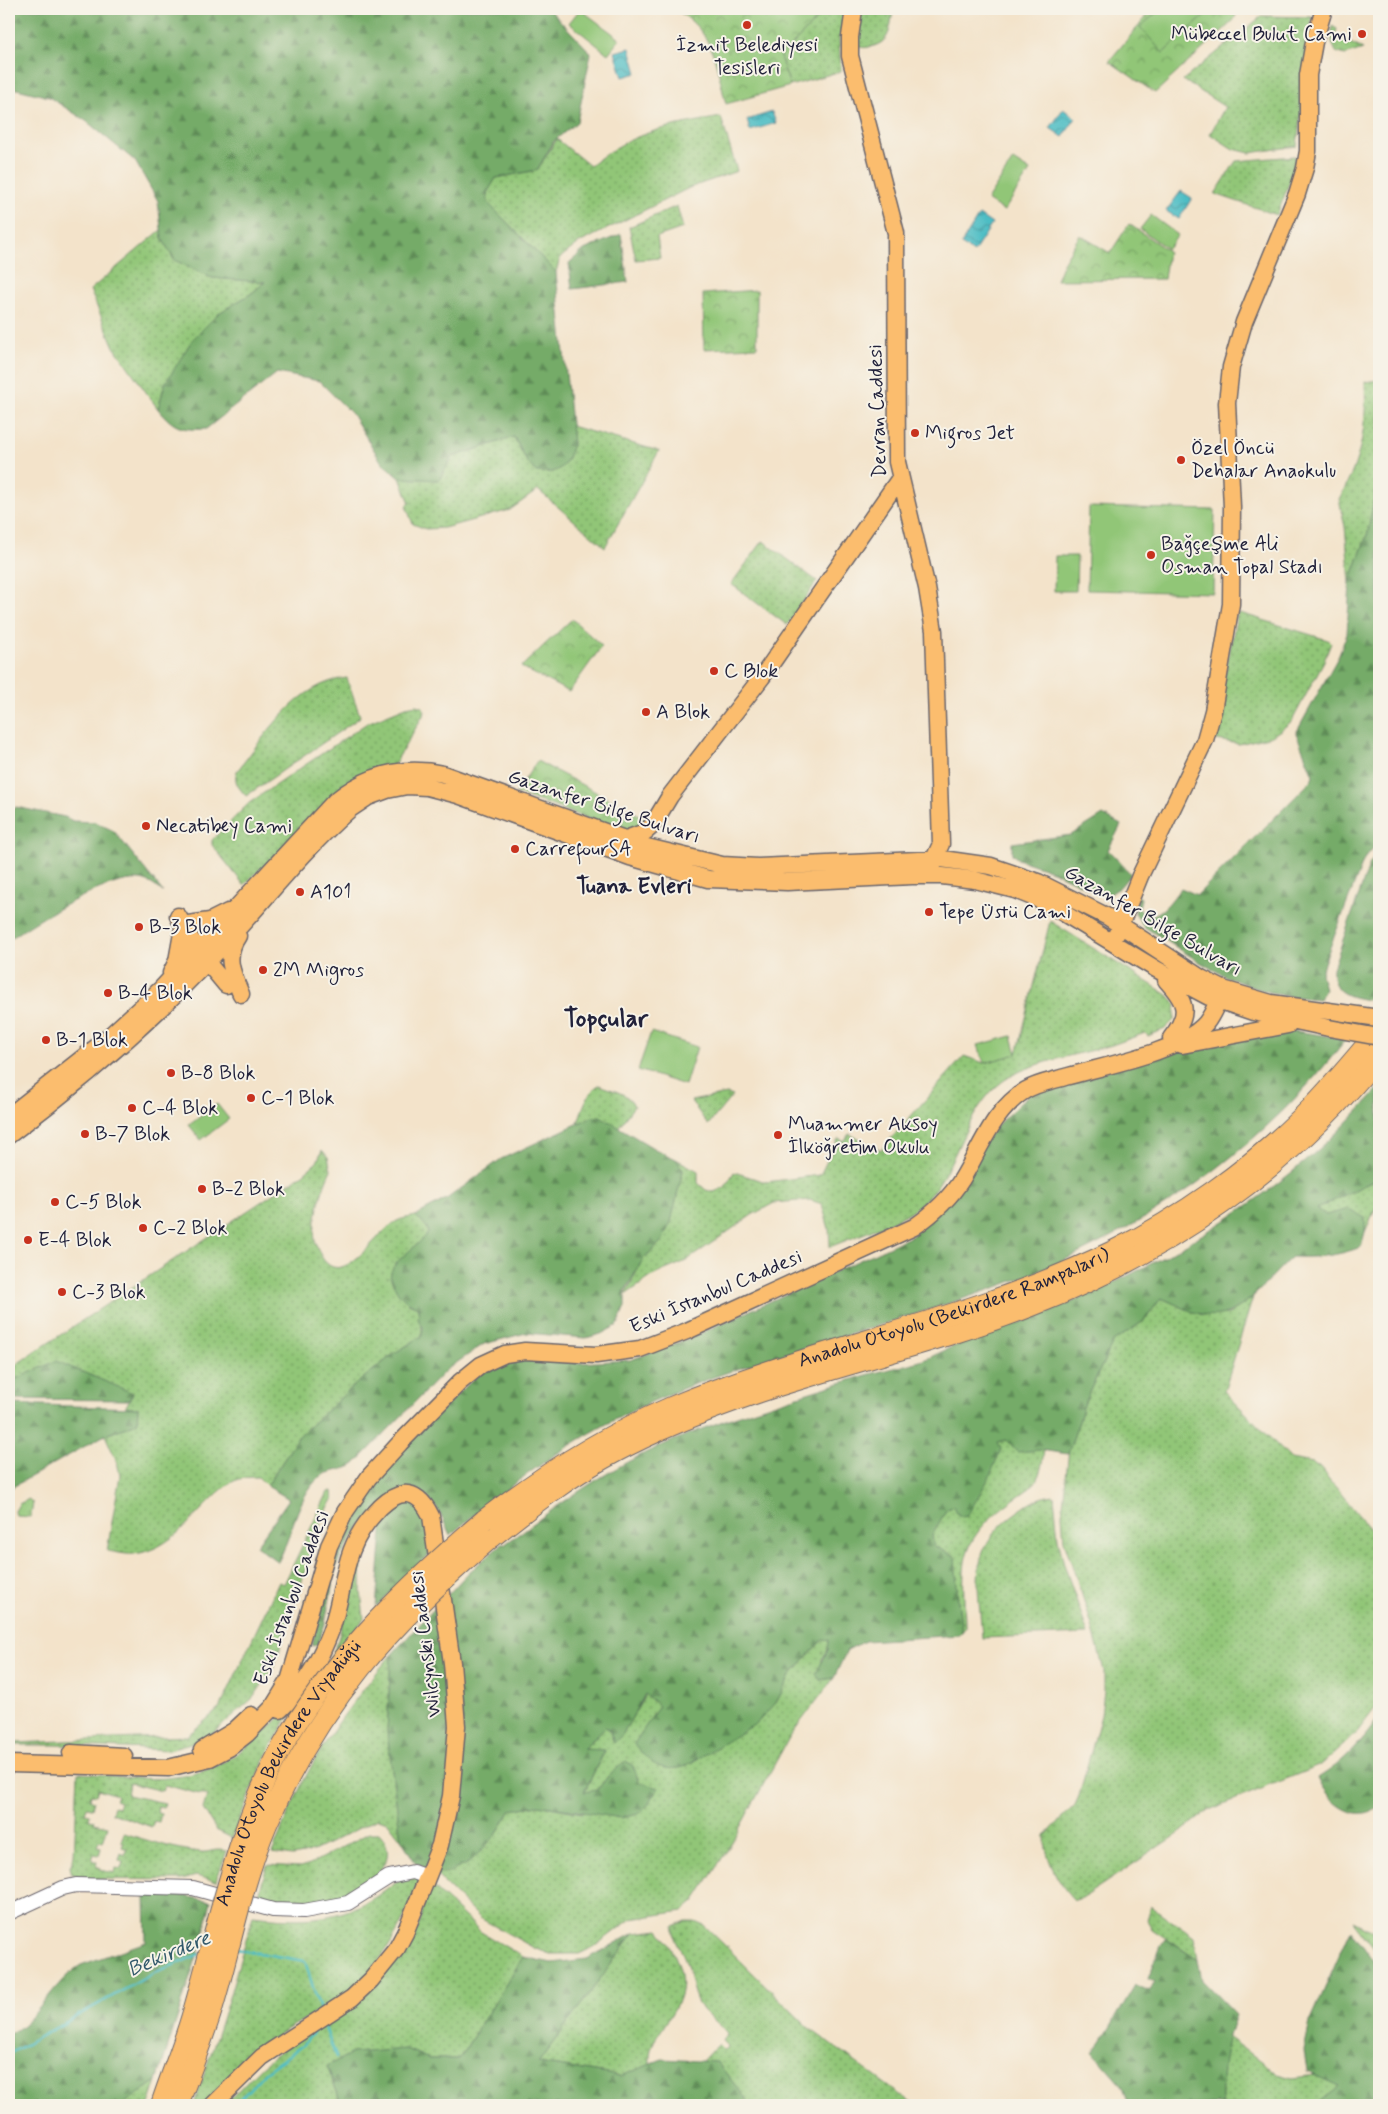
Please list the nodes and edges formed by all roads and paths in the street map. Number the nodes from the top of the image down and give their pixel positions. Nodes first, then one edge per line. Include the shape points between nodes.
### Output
1 (854, 9) edge
2 (1324, 9) edge
3 (900, 478) junction
4 (652, 826) junction
5 (626, 839) junction
6 (941, 844) junction
7 (656, 850) junction
8 (942, 859) junction
9 (914, 860) junction
10 (972, 863) junction
11 (933, 876) junction
12 (950, 877) junction
13 (261, 903) junction
14 (238, 906) junction
15 (1115, 921) junction
16 (185, 926) junction
17 (1105, 937) junction
18 (206, 952) junction
19 (1156, 969) junction
20 (230, 981) junction
21 (1216, 993) junction
22 (166, 994) junction
23 (1376, 1021) edge
24 (1301, 1023) junction
25 (1379, 1037) edge
26 (1166, 1044) junction
27 (1379, 1056) edge
28 (9, 1116) edge
29 (9, 1135) edge
30 (488, 1529) junction
31 (291, 1660) junction
32 (313, 1665) junction
33 (251, 1731) junction
34 (9, 1753) edge
35 (9, 1764) edge
36 (427, 1877) junction
37 (9, 1913) edge
38 (161, 2105) edge
39 (178, 2105) edge
40 (213, 2105) edge

1 - 3 main road, Devran Caddesi via 850,56 896,233 896,420
2 - 15 main road via 1308,75 1305,168 1244,322 1231,367 1227,403 1232,507 1231,604 1213,711 1205,740
3 - 4 main road via 762,676 670,796
3 - 6 main road, Devran Caddesi via 934,621
4 - 5 main road
4 - 7 main road
5 - 7 main road, Gazanfer Bilge Bulvarı
5 - 14 main road, Gazanfer Bilge Bulvarı via 443,774 420,770 392,772 360,784 334,802
6 - 8 main road
6 - 9 main road
6 - 10 main road
7 - 9 main road, Gazanfer Bilge Bulvarı via 735,867
8 - 9 main road, Gazanfer Bilge Bulvarı
8 - 10 main road, Gazanfer Bilge Bulvarı
8 - 11 main road
8 - 12 main road
10 - 15 main road, Gazanfer Bilge Bulvarı via 1019,874
11 - 12 main road, Gazanfer Bilge Bulvarı
11 - 13 main road, Gazanfer Bilge Bulvarı via 779,882 708,880 630,857 458,795 407,786 376,793 350,809
12 - 17 main road, Gazanfer Bilge Bulvarı via 980,881 1031,896
13 - 18 main road
13 - 20 main road via 231,948
14 - 16 main road via 210,921
14 - 18 main road, Gazanfer Bilge Bulvarı
15 - 17 main road
15 - 21 main road, Gazanfer Bilge Bulvarı
16 - 18 main road
16 - 22 main road
17 - 19 main road, Gazanfer Bilge Bulvarı
18 - 20 main road
18 - 22 main road, Gazanfer Bilge Bulvarı
19 - 21 main road, Gazanfer Bilge Bulvarı
19 - 26 main road via 1179,994 1184,1005 1182,1023
20 - 22 main road via 204,982
21 - 23 main road, Gazanfer Bilge Bulvarı
21 - 24 main road, Gazanfer Bilge Bulvarı via 1253,1012
21 - 26 main road, Eski İstanbul Caddesi via 1207,1021 1196,1032
22 - 28 main road, Gazanfer Bilge Bulvarı
22 - 29 main road, Gazanfer Bilge Bulvarı via 110,1055
23 - 30 highway, Anadolu Otoyolu (Bekirdere Rampaları) via 1303,1116 1271,1145 1190,1206 1115,1250 1028,1288 760,1375 670,1408 586,1449 550,1472
24 - 25 main road, Gazanfer Bilge Bulvarı, bridge
24 - 26 main road
26 - 31 main road, Eski İstanbul Caddesi via 1022,1093 1001,1112 948,1198 923,1221 905,1231 687,1331 640,1349 596,1355 525,1351 496,1358 474,1370 424,1416 368,1477 345,1512 329,1546
27 - 30 highway via 1315,1127 1254,1182 1190,1226 1125,1264 977,1326 766,1390 676,1425 628,1447
30 - 38 highway, Anadolu Otoyolu Bekirdere Viyadüğü, bridge via 407,1589 338,1665 289,1736 252,1813 192,2015
30 - 39 highway, Anadolu Otoyolu Bekirdere Viyadüğü, bridge via 384,1640 325,1713 303,1750 261,1842 246,1884 210,2016
31 - 32 main road via 310,1659
31 - 33 main road, Eski İstanbul Caddesi via 279,1698
31 - 34 main road, Eski İstanbul Caddesi via 268,1696 247,1719 214,1744 192,1754 162,1759
32 - 33 main road, Wilcynski Caddesi via 282,1709
32 - 36 main road, Wilcynski Caddesi via 330,1634 352,1546 364,1525 393,1498 407,1494 414,1496 427,1507 431,1516 452,1663 457,1726 451,1796 440,1845
33 - 35 main road, Eski İstanbul Caddesi via 220,1753 180,1767
36 - 37 street via 413,1872 389,1877 348,1903 304,1911 273,1910 193,1888 95,1885 63,1888
36 - 40 main road, Wilcynski Caddesi via 405,1933 385,1964 363,1989 262,2057

